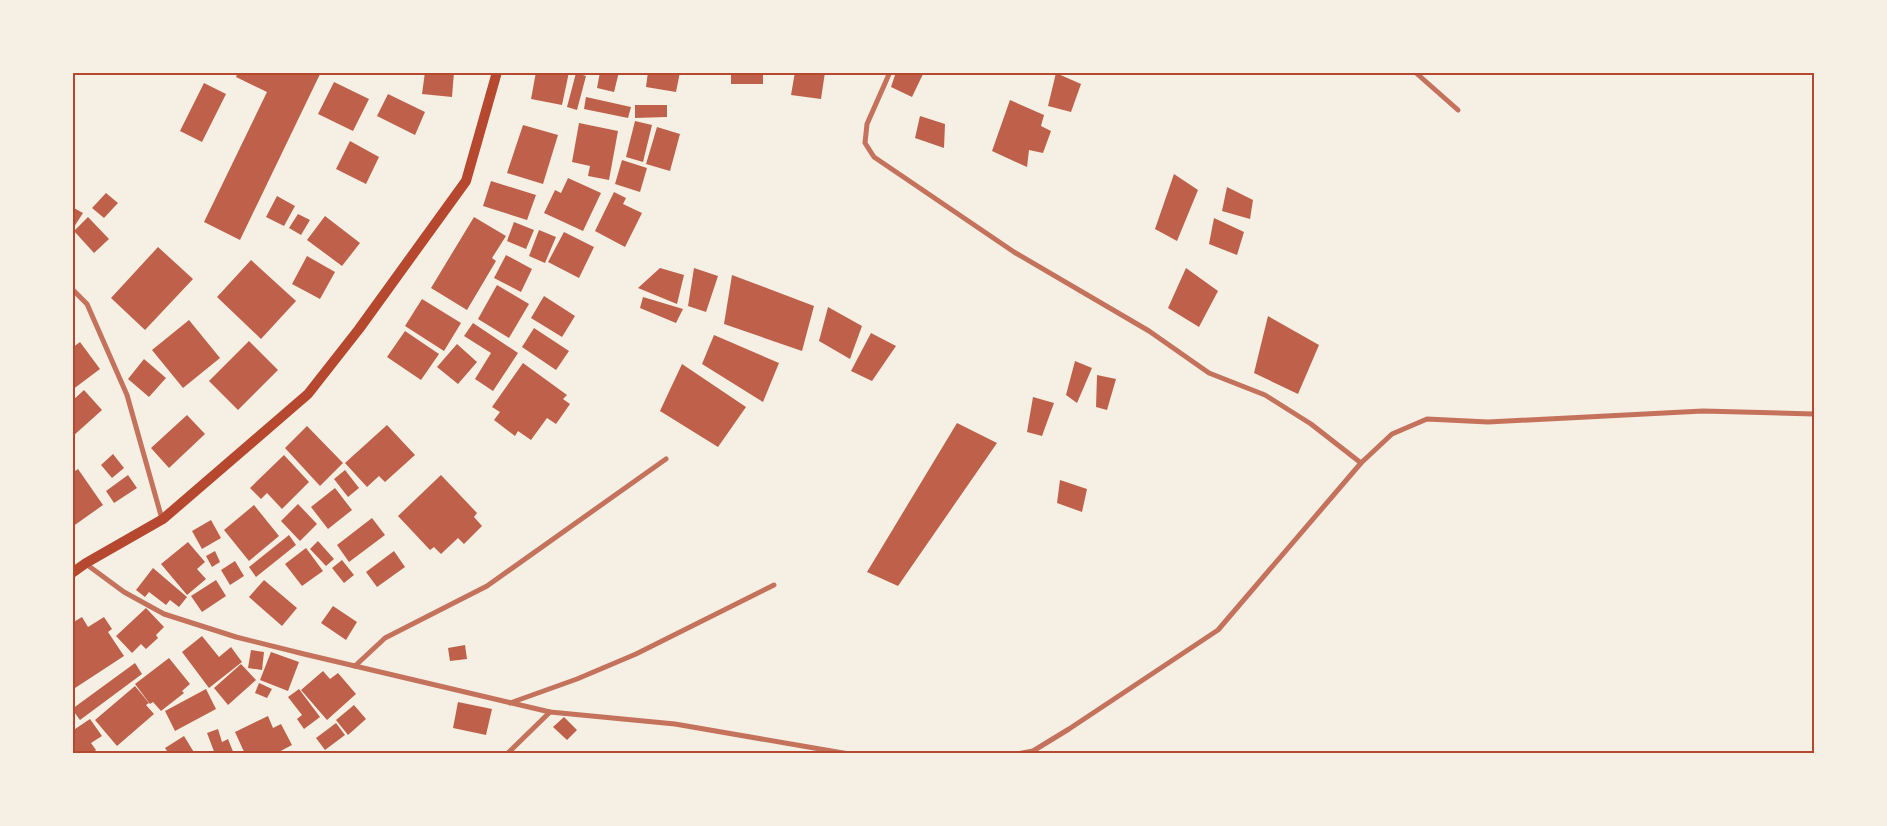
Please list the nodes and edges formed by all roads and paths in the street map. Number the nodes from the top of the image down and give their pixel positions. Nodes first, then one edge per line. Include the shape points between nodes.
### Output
1 (497, 72) edge
2 (890, 72) edge
3 (1415, 72) edge
4 (1458, 110) dead end
5 (72, 289) edge
6 (1814, 414) edge
7 (666, 459) dead end
8 (1361, 463) junction
9 (163, 519) junction
10 (86, 563) junction
11 (72, 573) edge
12 (774, 585) dead end
13 (355, 666) junction
14 (509, 703) junction
15 (550, 712) junction
16 (507, 754) edge
17 (849, 754) edge
18 (1017, 754) edge

1 - 9 main road via 466,181 358,329 308,394
2 - 8 street via 867,124 865,143 874,157 1014,252 1149,331 1210,373 1266,395 1311,424
3 - 4 street
5 - 9 street via 87,304 127,395
6 - 8 street via 1704,411 1488,422 1427,419 1392,434
7 - 13 street via 487,586 385,638
8 - 18 street via 1218,630 1033,751
9 - 10 main road
10 - 11 main road
10 - 13 street via 124,592 164,614 236,637
12 - 14 street via 636,654 576,680
13 - 14 street
14 - 15 street
15 - 16 street
15 - 17 street via 675,724

